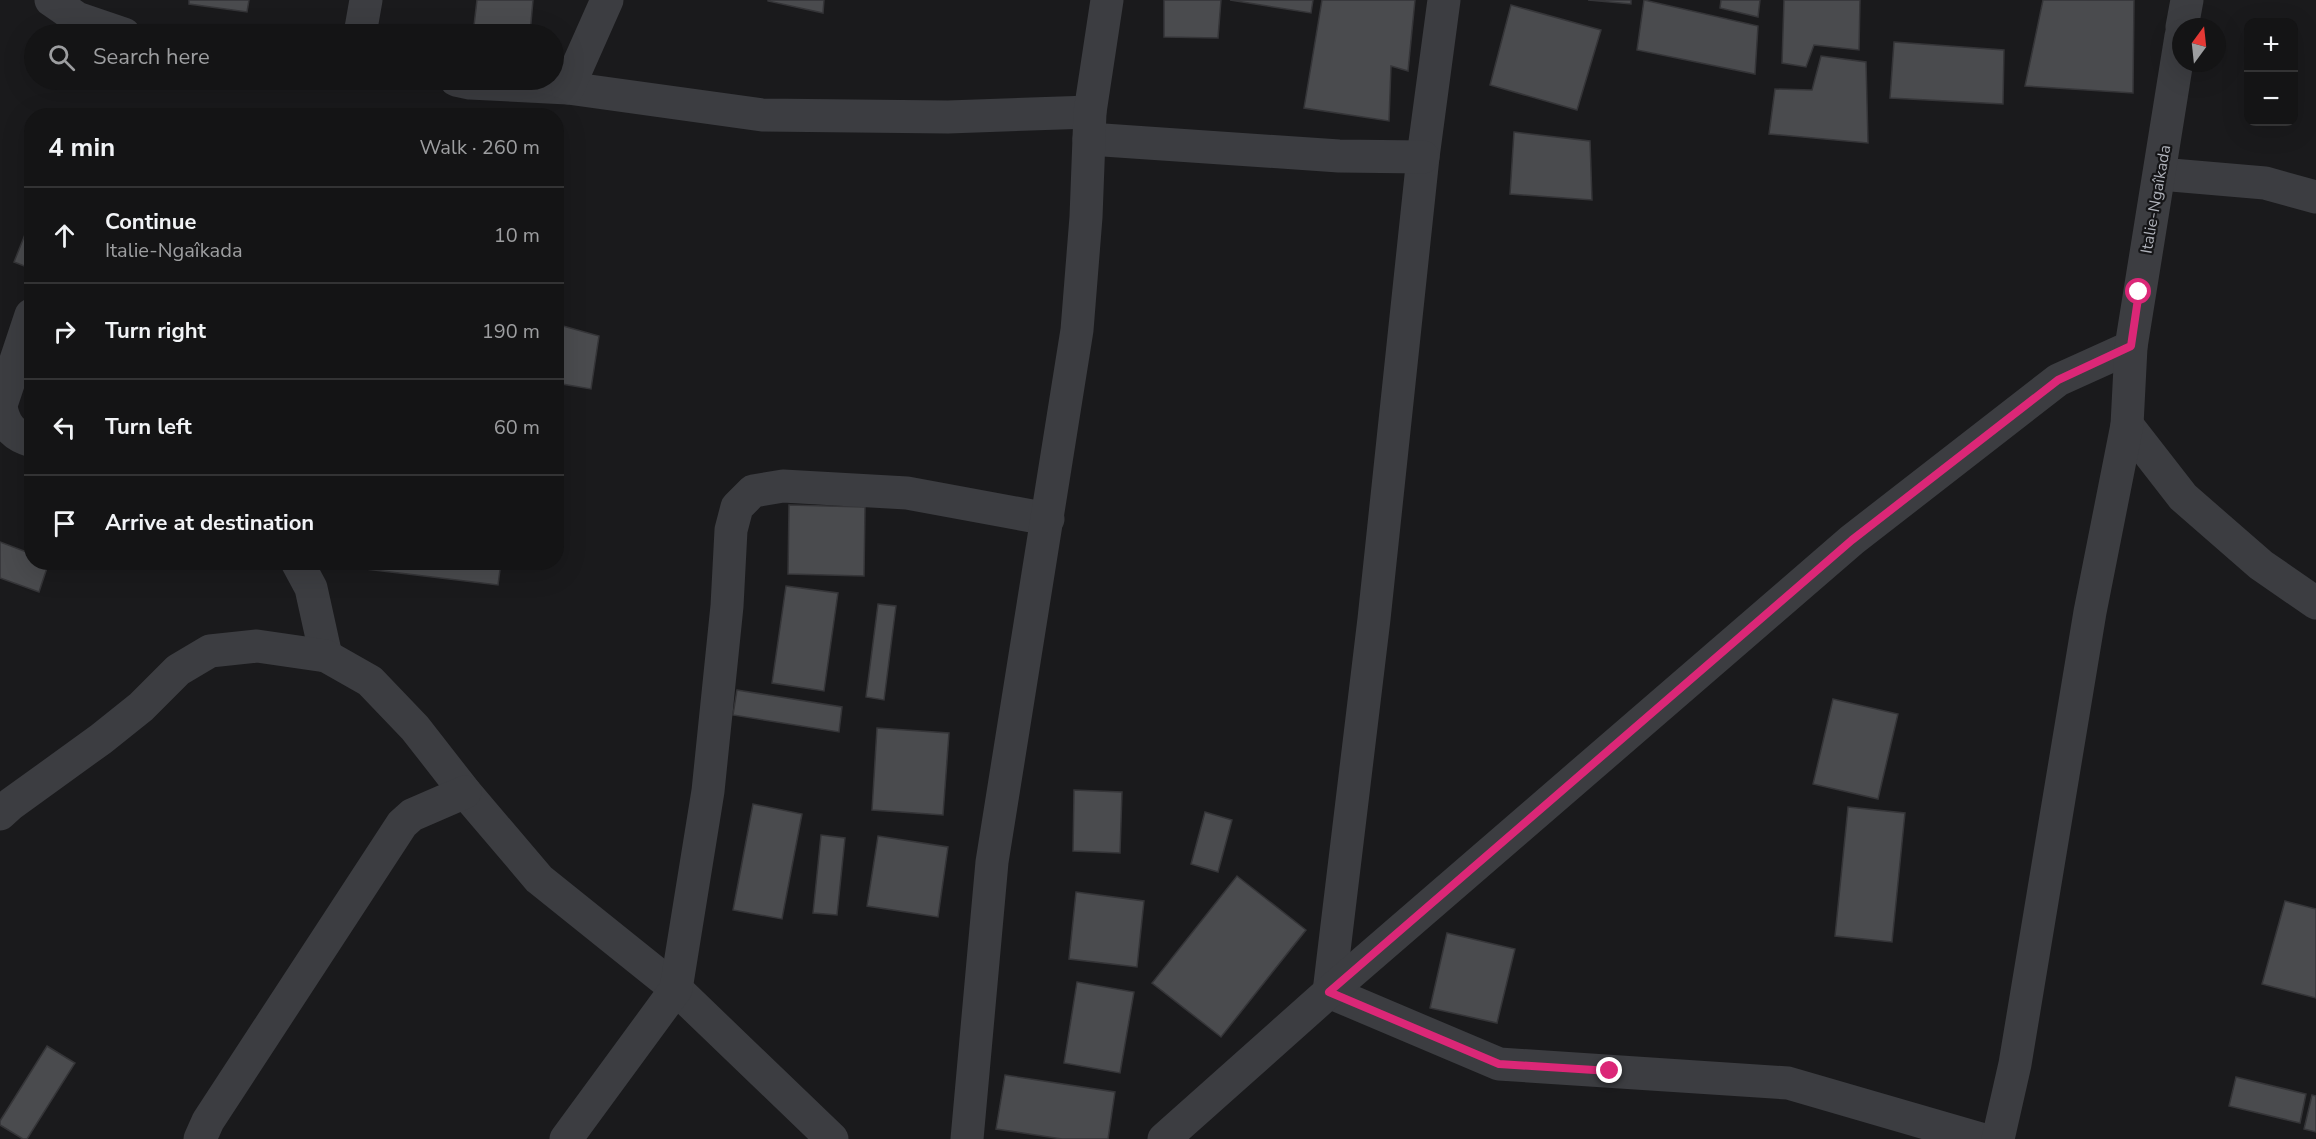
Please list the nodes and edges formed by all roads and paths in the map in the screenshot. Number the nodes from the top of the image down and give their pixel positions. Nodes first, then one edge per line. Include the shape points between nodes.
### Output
1 (51, 0) edge
2 (366, 0) edge
3 (607, 0) edge
4 (1107, 0) edge
5 (1444, 0) edge
6 (2187, 0) edge
7 (2184, 18) edge
8 (95, 24) edge
9 (362, 24) edge
10 (2176, 72) edge
11 (564, 88) edge
12 (568, 88) junction
13 (1089, 126) junction
14 (1423, 157) junction
15 (2160, 174) junction
16 (2316, 197) edge
17 (24, 332) edge
18 (2131, 346) junction
19 (5, 380) edge
20 (2127, 425) junction
21 (24, 439) edge
22 (1048, 519) junction
23 (301, 570) edge
24 (2316, 603) edge
25 (326, 656) junction
26 (465, 792) junction
27 (0, 814) edge
28 (676, 988) junction
29 (1329, 992) junction
30 (201, 1139) edge
31 (566, 1139) edge
32 (832, 1139) edge
33 (967, 1139) edge
34 (1164, 1139) edge
35 (1981, 1139) edge
36 (1998, 1139) edge

1 - 8 street via 77,18
2 - 9 street
3 - 12 street
4 - 13 street
5 - 14 street
6 - 7 street
10 - 15 street, Italie-Ngaîkada
11 - 12 street
12 - 13 street via 762,115 948,117
13 - 14 street via 1339,156
13 - 22 street via 1077,330
14 - 29 street via 1376,607
15 - 16 street via 2265,183
15 - 18 street, Italie-Ngaîkada
17 - 19 street
18 - 20 street, Italie-Ngaîkada
18 - 29 street via 2058,380 1852,540
19 - 21 street via 2,418
20 - 24 street via 2183,497 2261,565
20 - 36 street, Italie-Ngaîkada via 2090,612 2015,1064
22 - 28 street via 907,493 783,486 753,490 737,507 731,530 708,791
22 - 33 street via 992,862
23 - 25 street via 311,588
25 - 26 street via 370,681 415,728
25 - 27 street via 257,646 210,651 178,670 101,740
26 - 28 street via 539,879
26 - 30 street via 417,812 402,824 214,1112
28 - 31 street
28 - 32 street
29 - 34 street
29 - 35 street via 1499,1064 1788,1083

